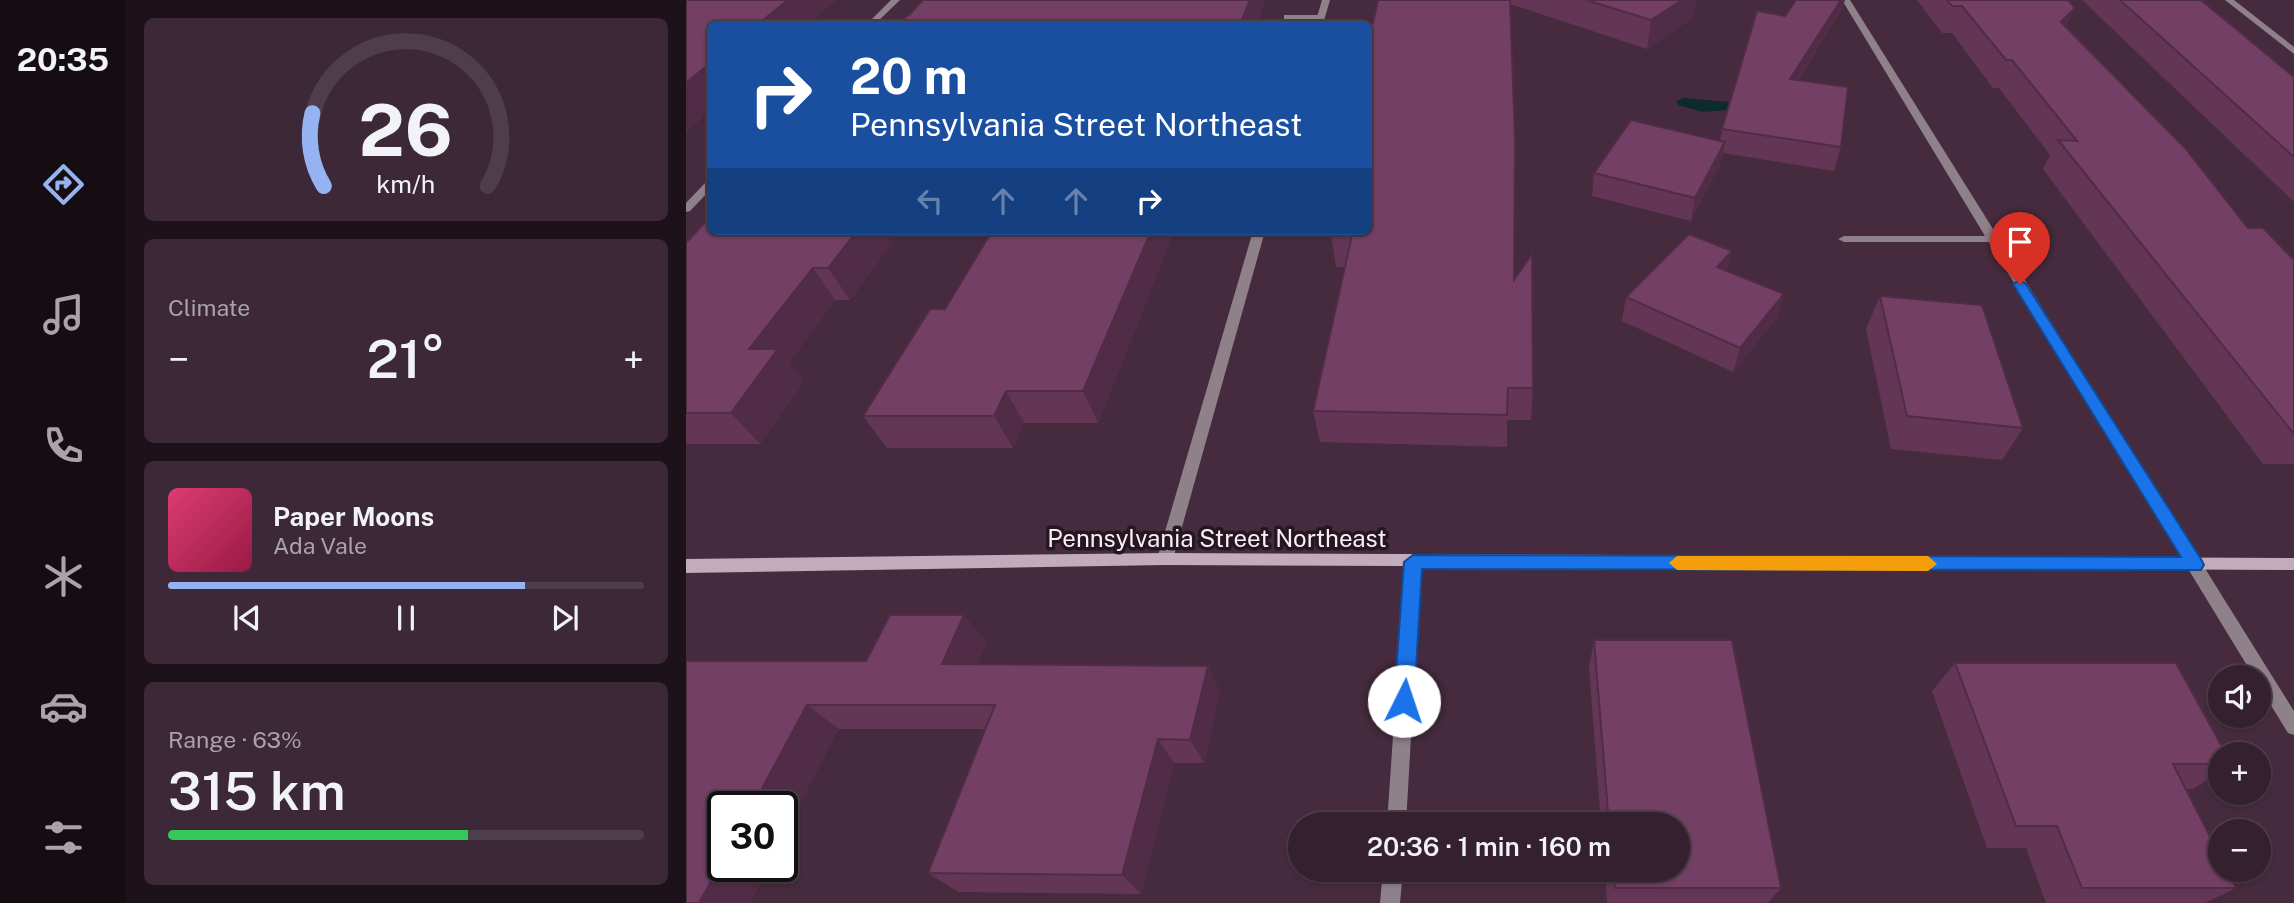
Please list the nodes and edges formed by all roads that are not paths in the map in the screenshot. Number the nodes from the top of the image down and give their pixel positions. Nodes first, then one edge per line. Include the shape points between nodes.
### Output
1 (896, 0) edge
2 (1326, 0) edge
3 (1846, 0) edge
4 (2229, 0) edge
5 (1287, 17) dead end
6 (1320, 20) edge
7 (875, 21) edge
8 (2294, 51) edge
9 (707, 187) edge
10 (686, 209) edge
11 (1258, 235) edge
12 (1844, 239) dead end
13 (1992, 239) junction
14 (1165, 559) junction
15 (1413, 562) junction
16 (2294, 564) edge
17 (2195, 565) junction
18 (686, 566) edge
19 (2294, 727) edge
20 (1397, 812) edge
21 (1391, 882) edge
22 (1390, 903) edge

1 - 7 street
2 - 6 street
3 - 13 street
4 - 8 street
5 - 6 street
9 - 10 street
11 - 14 street
12 - 13 street
13 - 17 street
14 - 15 street, Pennsylvania Street Northeast
14 - 18 street, Pennsylvania Street Northeast
15 - 17 street, Pennsylvania Street Northeast
15 - 20 street
16 - 17 street, Pennsylvania Street Northeast
17 - 19 street
21 - 22 street

